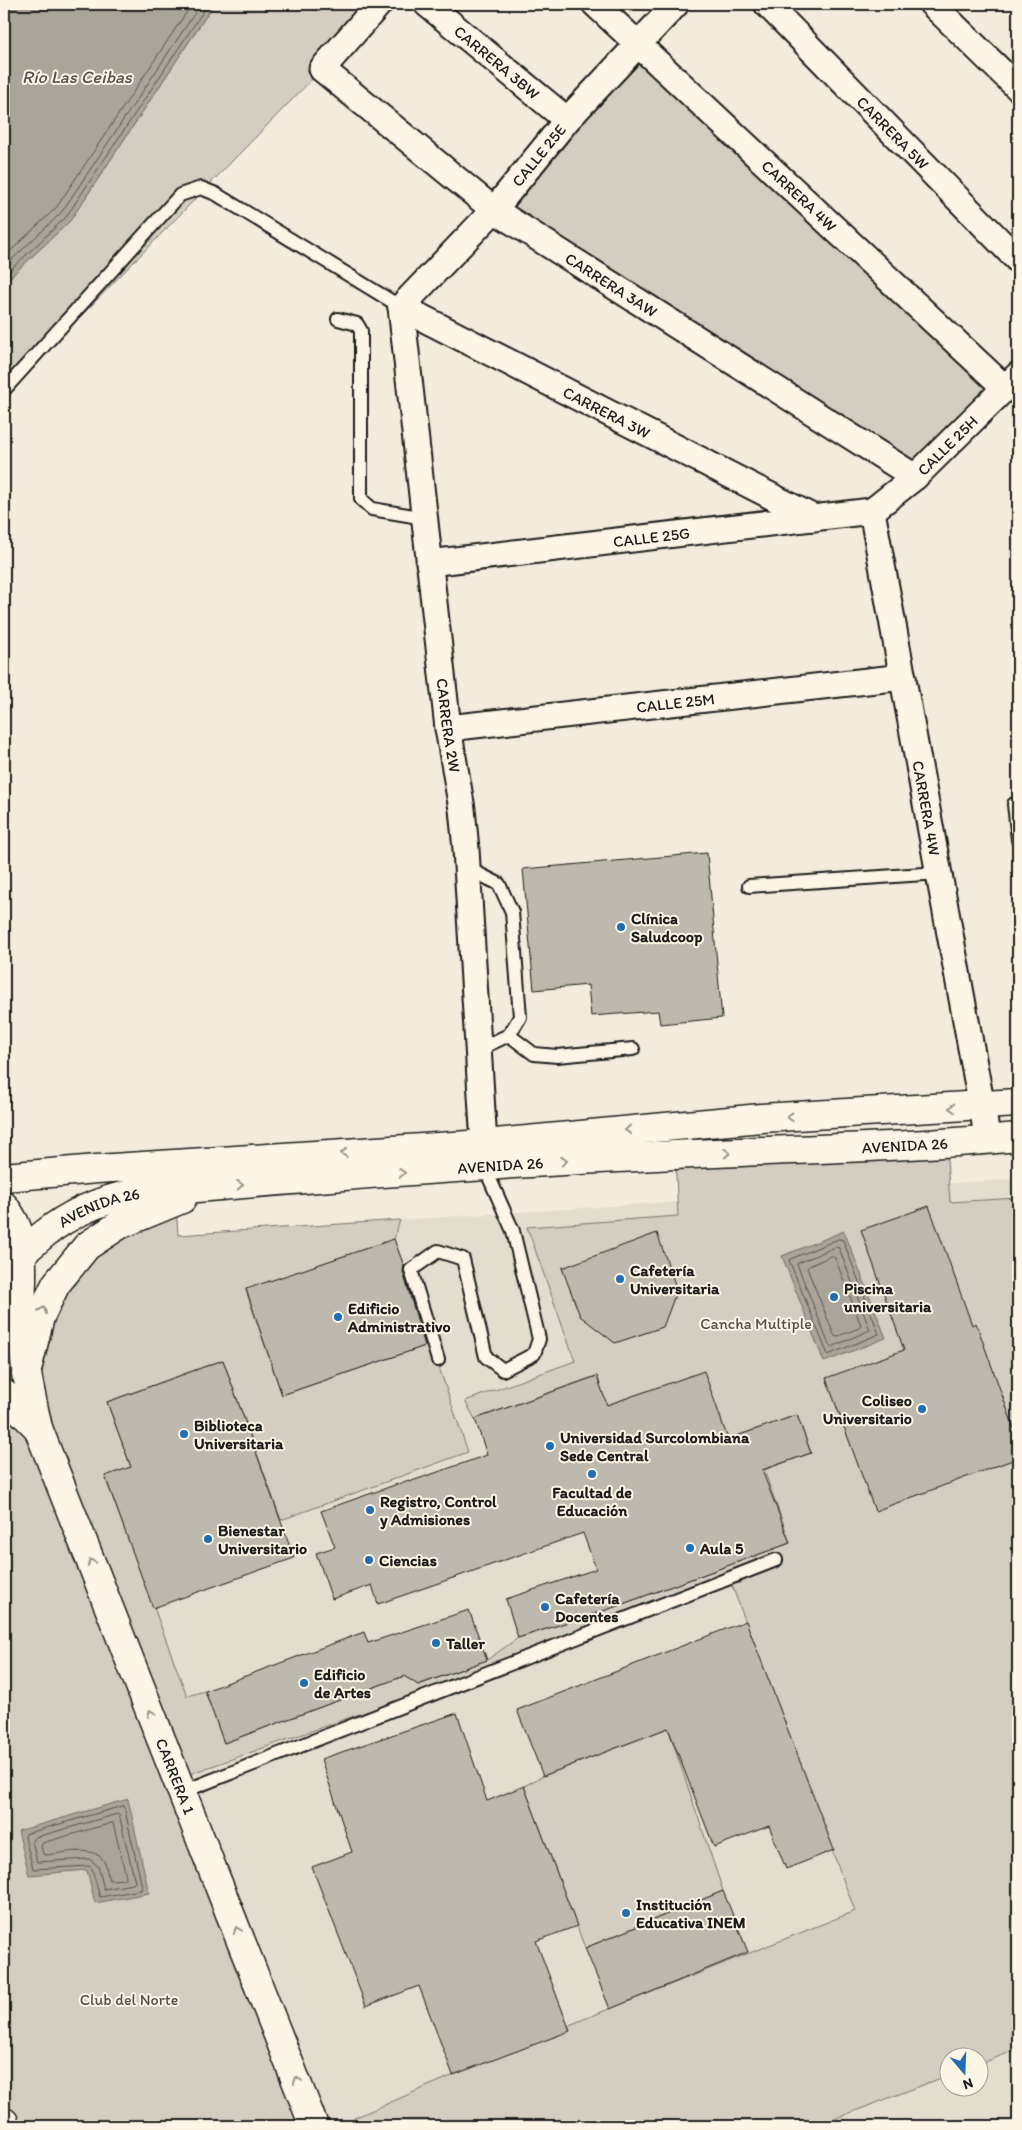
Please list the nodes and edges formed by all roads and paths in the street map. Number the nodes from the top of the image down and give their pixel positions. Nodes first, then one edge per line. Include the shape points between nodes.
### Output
1 (379, 4) edge
2 (427, 4) edge
3 (595, 4) edge
4 (676, 4) edge
5 (767, 4) edge
6 (932, 4) edge
7 (637, 45) junction
8 (1018, 88) edge
9 (567, 120) junction
10 (494, 210) junction
11 (1018, 260) edge
12 (401, 307) junction
13 (338, 319) dead end
14 (1011, 381) edge
15 (4, 390) edge
16 (915, 477) junction
17 (872, 511) junction
18 (425, 518) junction
19 (814, 518) junction
20 (429, 563) junction
21 (903, 677) junction
22 (448, 728) junction
23 (1014, 804) dead end
24 (1018, 840) edge
25 (467, 868) junction
26 (939, 873) junction
27 (749, 886) dead end
28 (509, 1035) junction
29 (479, 1049) junction
30 (633, 1050) dead end
31 (1018, 1103) edge
32 (983, 1106) junction
33 (1018, 1138) edge
34 (988, 1140) junction
35 (484, 1155) junction
36 (4, 1177) edge
37 (212, 1187) junction
38 (4, 1206) edge
39 (13, 1260) edge
40 (438, 1360) dead end
41 (26, 1374) junction
42 (4, 1394) edge
43 (38, 1428) junction
44 (776, 1560) dead end
45 (182, 1792) junction
46 (4, 2122) edge
47 (4, 2126) edge
48 (314, 2126) edge

1 - 10 street, CARRERA 3AW via 322,68
2 - 9 street, CARRERA 3BW
3 - 7 street, CARRERA 4W
4 - 7 street, CALLE 25E
5 - 11 street, CARRERA 5W
6 - 8 street
7 - 9 street, CALLE 25E
7 - 14 street, CARRERA 4W
9 - 10 street, CALLE 25E
10 - 12 street, CALLE 25E
10 - 16 street, CARRERA 3AW
12 - 15 lane via 216,194 201,188 180,194
12 - 18 street, CARRERA 2W
12 - 19 street, CARRERA 3W
13 - 18 lane via 357,324 361,331 361,499 372,508
14 - 16 street, CALLE 25H
16 - 17 street, CALLE 25H
17 - 19 street, CALLE 25G
17 - 21 street, CARRERA 4W
18 - 20 street, CARRERA 2W
19 - 20 street, CALLE 25G
20 - 22 street, CARRERA 2W
21 - 22 street, CALLE 25M
21 - 26 street, CARRERA 4W
22 - 25 street, CARRERA 2W via 462,809
23 - 24 lane
25 - 28 lane via 499,884 512,912 520,1017
25 - 29 street, CARRERA 2W
26 - 27 lane
26 - 32 street, CARRERA 4W
28 - 29 lane
28 - 30 lane via 534,1054 557,1056
29 - 35 street, CARRERA 2W
31 - 32 main road, AVENIDA 26
32 - 34 street, CARRERA 4W
32 -> 35 main road, AVENIDA 26 via 761,1118
33 - 34 main road, AVENIDA 26
35 -> 34 main road, AVENIDA 26 via 674,1155
35 -> 36 main road, AVENIDA 26 via 97,1168
37 -> 35 main road, AVENIDA 26
35 - 40 lane via 512,1231 540,1339 534,1354 503,1370 486,1357 462,1260 438,1251 411,1270
37 - 39 main road, AVENIDA 26 via 131,1194 105,1200 76,1213
41 -> 37 main road via 40,1316 56,1284 87,1246 127,1221
38 - 39 main road via 20,1235
39 - 41 main road via 22,1307
41 - 43 main road
42 - 43 main road
45 -> 43 main road, CARRERA 1
44 - 45 lane
48 -> 45 main road, CARRERA 1
46 - 47 main road

